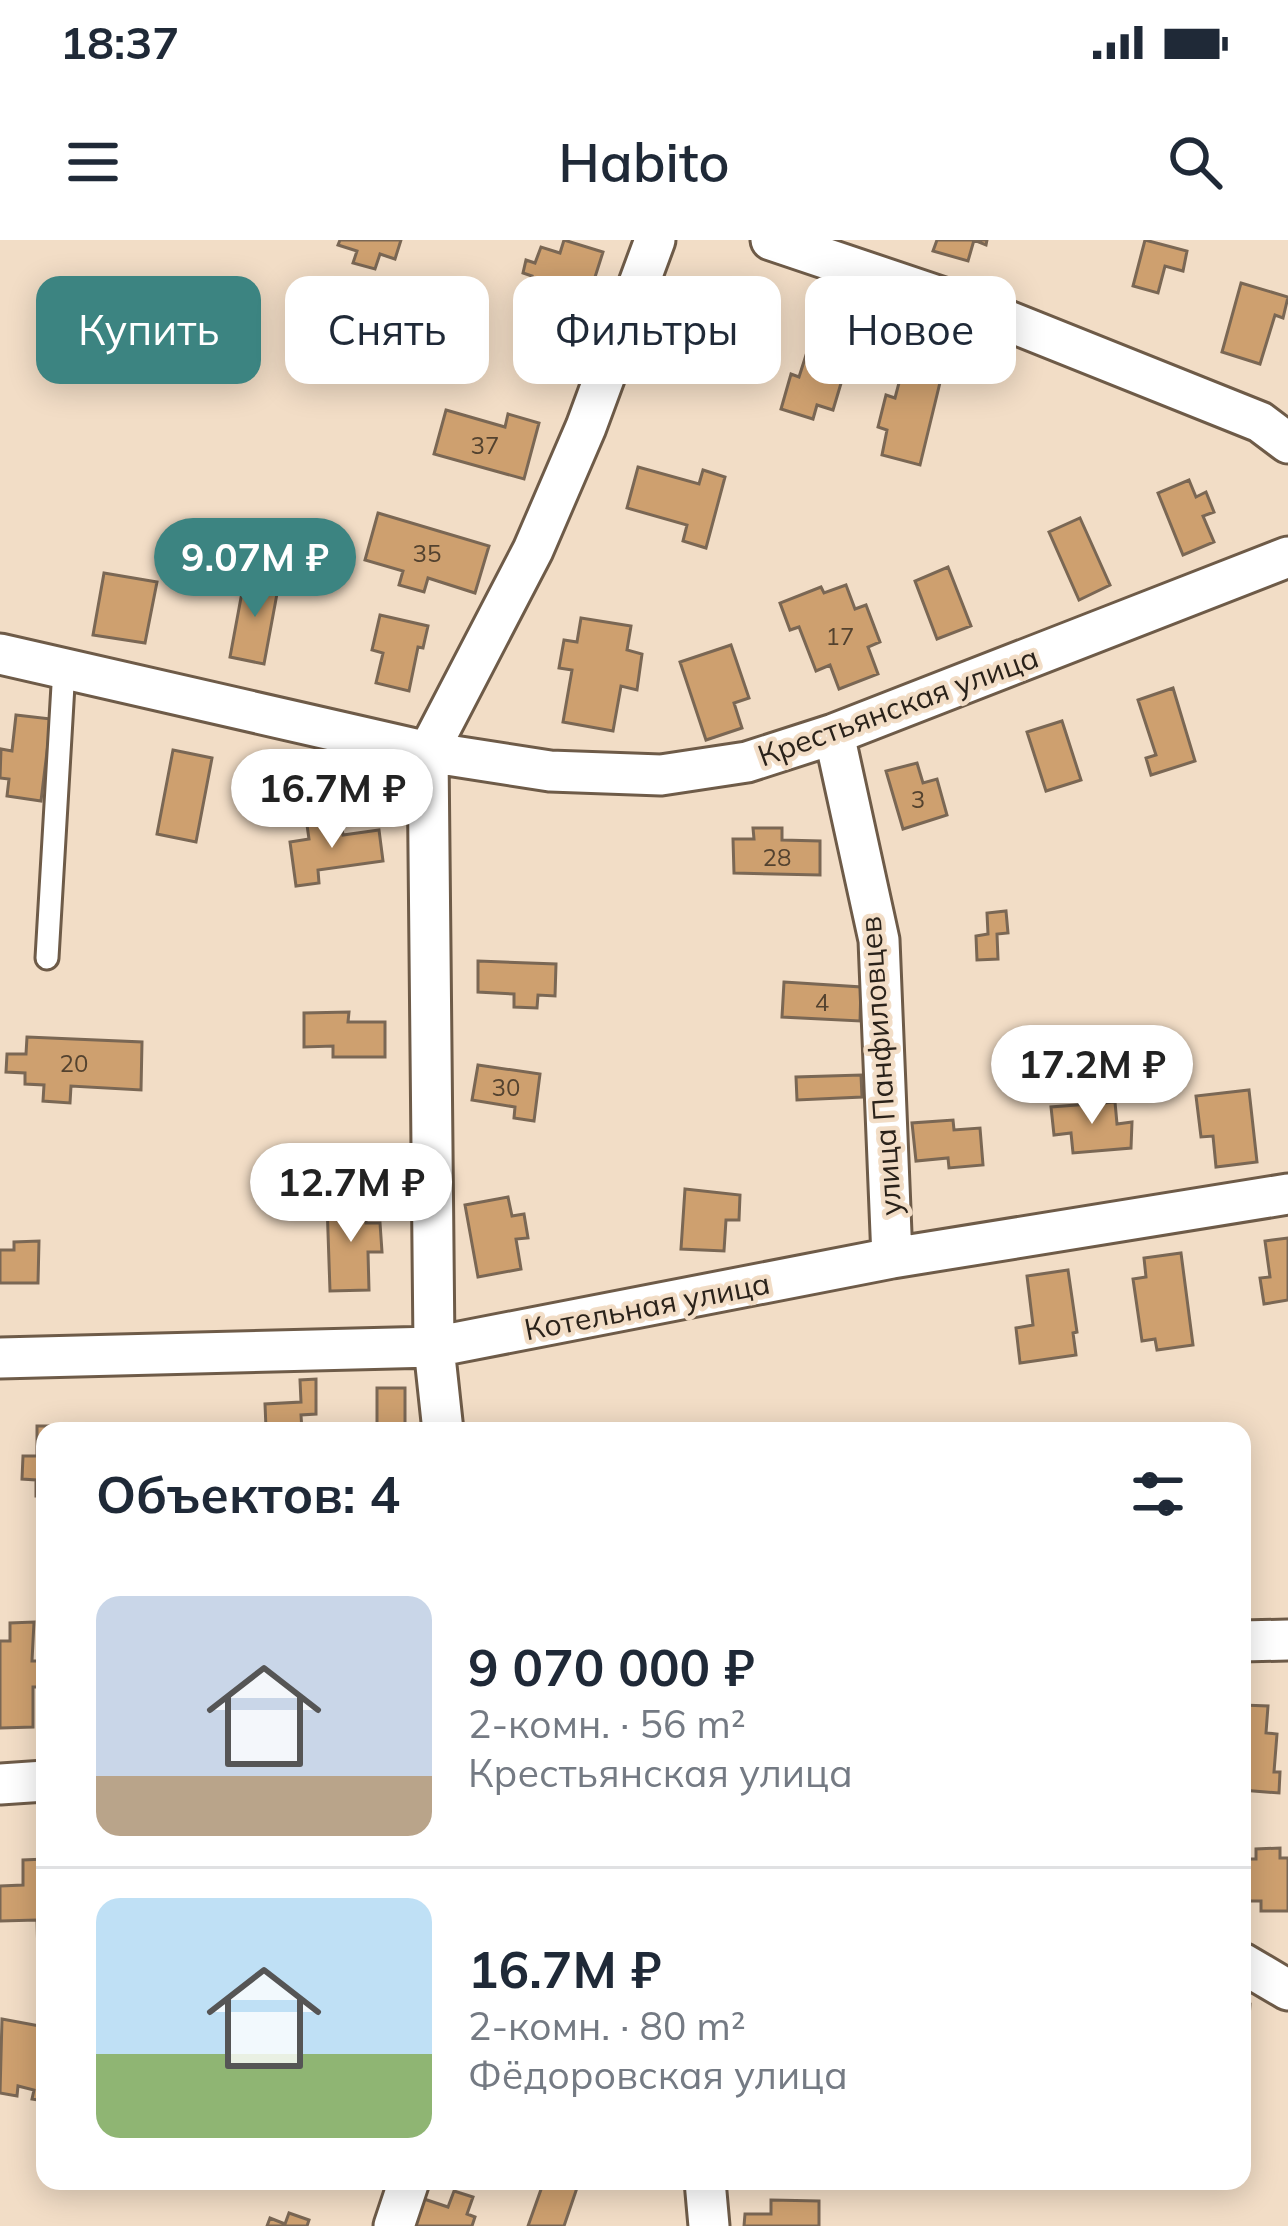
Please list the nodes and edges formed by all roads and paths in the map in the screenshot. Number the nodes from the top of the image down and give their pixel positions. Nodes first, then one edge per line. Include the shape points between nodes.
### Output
1 (655, 240) edge
2 (771, 240) edge
3 (1288, 443) edge
4 (1288, 557) edge
5 (0, 654) edge
6 (64, 668) junction
7 (834, 734) junction
8 (428, 752) junction
9 (47, 958) dead end
10 (1288, 1194) edge
11 (892, 1258) junction
12 (434, 1347) junction
13 (0, 1358) edge
14 (442, 1422) edge
15 (1288, 1640) edge
16 (1251, 1641) edge
17 (36, 1782) edge
18 (0, 1784) edge
19 (1251, 1968) edge
20 (1288, 1990) edge
21 (407, 2190) edge
22 (705, 2190) edge
23 (394, 2226) edge
24 (710, 2226) edge

1 - 8 street via 533,550
2 - 3 street via 988,313 1260,422
4 - 7 street, Крестьянская улица
5 - 6 street, Крестьянская улица
6 - 8 street, Крестьянская улица
6 - 9 lane
7 - 8 street, Крестьянская улица via 747,763 661,775 550,771
7 - 11 street, улица Панфиловцев via 879,940
8 - 12 street
10 - 11 street, Котельная улица
11 - 12 street, Котельная улица
12 - 13 street, Котельная улица
12 - 14 street
15 - 16 street
17 - 18 street
19 - 20 street
21 - 23 street
22 - 24 street

